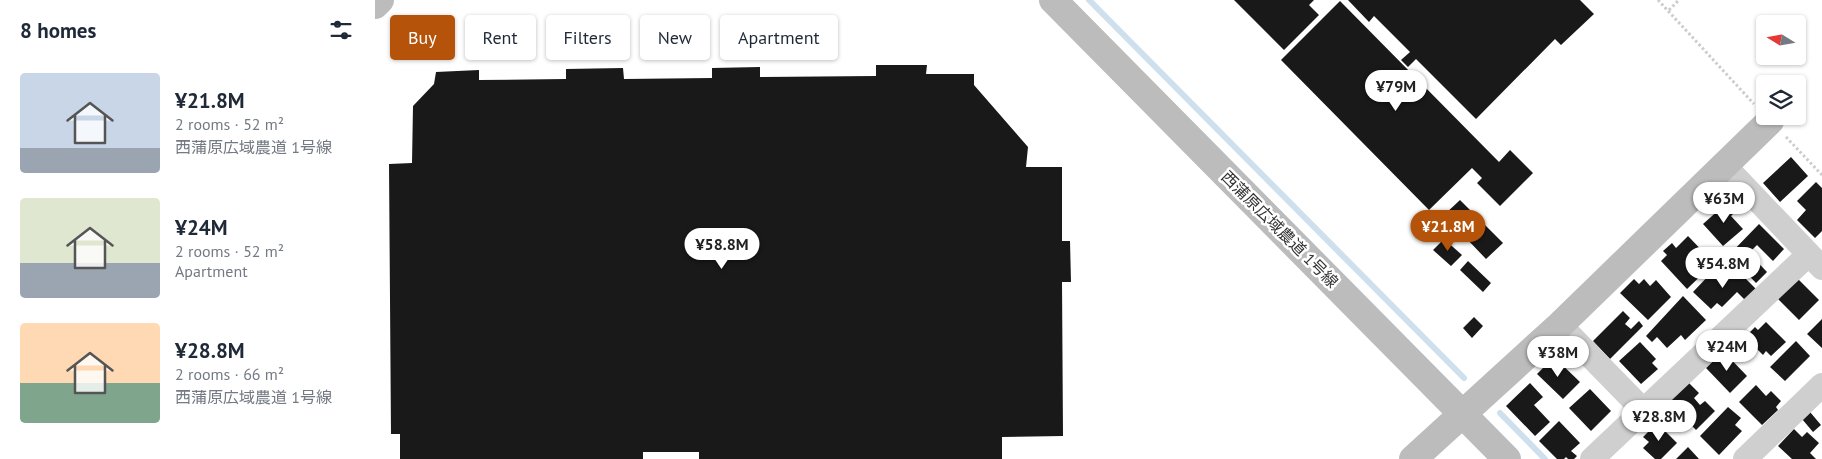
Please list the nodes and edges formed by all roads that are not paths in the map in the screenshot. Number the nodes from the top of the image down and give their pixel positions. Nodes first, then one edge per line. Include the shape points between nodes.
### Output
1 (380, 0) edge
2 (1053, 0) edge
3 (375, 5) edge
4 (1756, 125) edge
5 (1725, 166) junction
6 (1815, 261) edge
7 (1560, 325) junction
8 (1822, 385) edge
9 (1643, 410) junction
10 (1462, 413) junction
11 (1413, 459) edge
12 (1507, 459) edge
13 (1592, 459) edge
14 (1745, 459) edge

1 - 3 street
2 - 10 street, 西蒲原広域農道 1号線
4 - 5 street
5 - 6 street
5 - 7 street
6 - 9 street
7 - 9 street
7 - 10 street
8 - 14 street
9 - 13 street
10 - 11 street
10 - 12 street, 西蒲原広域農道 1号線

